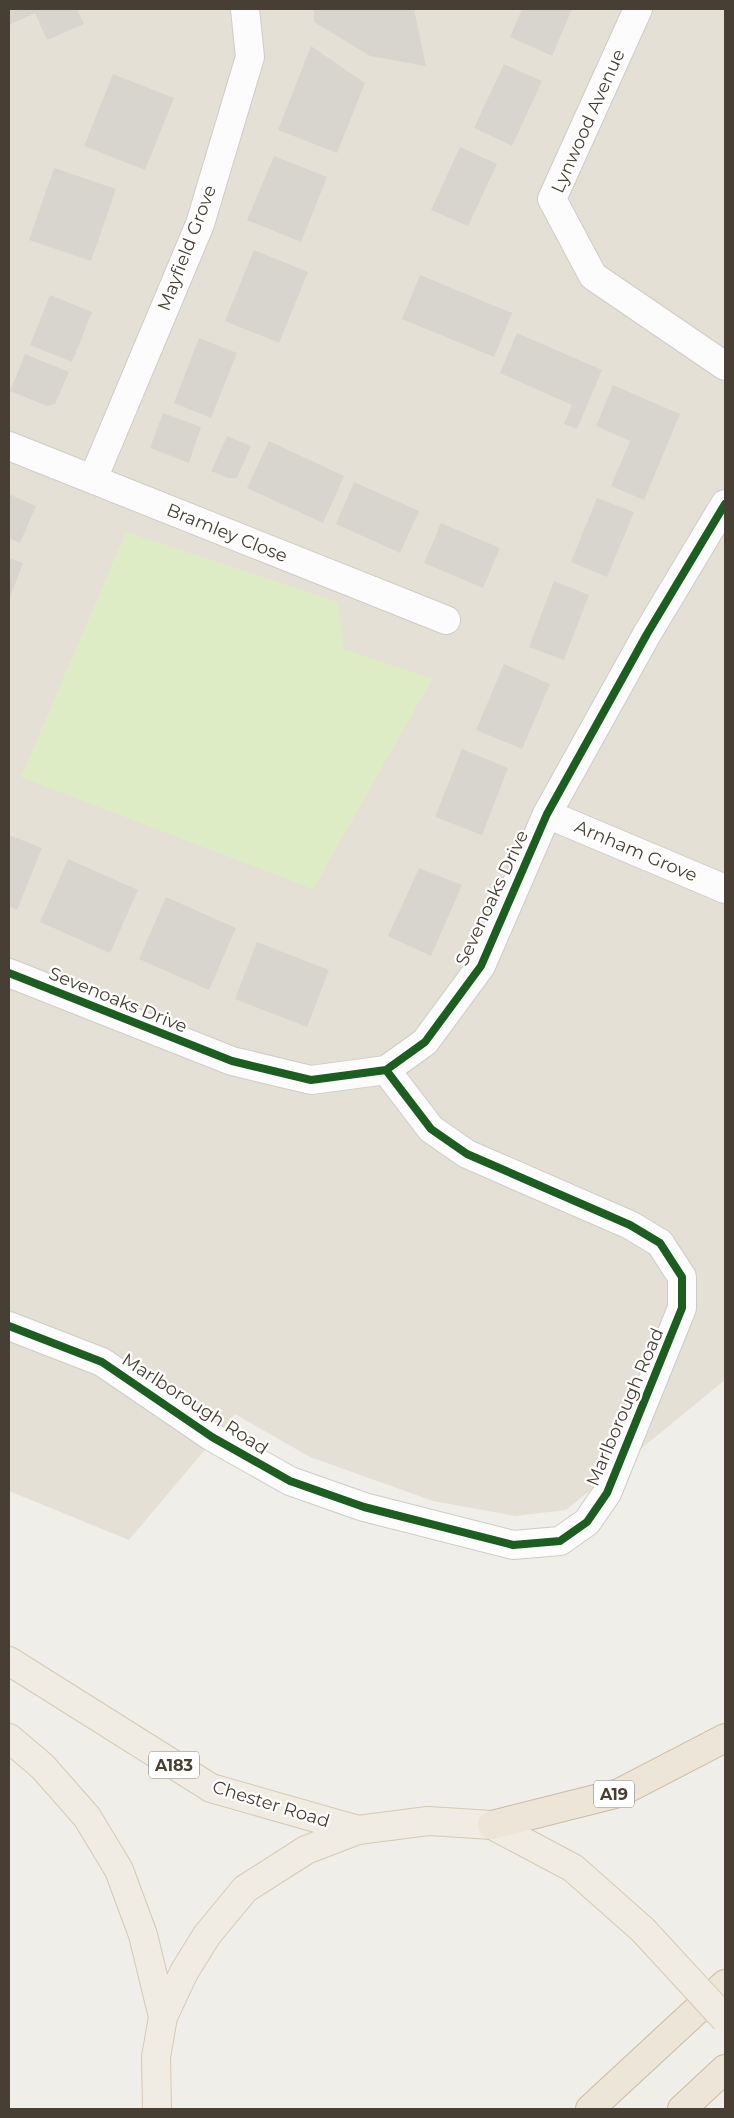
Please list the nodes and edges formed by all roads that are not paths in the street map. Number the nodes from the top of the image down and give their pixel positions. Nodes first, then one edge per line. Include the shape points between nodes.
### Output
1 (245, 9) edge
2 (638, 9) edge
3 (725, 366) edge
4 (9, 446) edge
5 (93, 479) junction
6 (724, 511) edge
7 (446, 620) dead end
8 (547, 814) junction
9 (725, 889) edge
10 (9, 972) edge
11 (386, 1070) junction
12 (9, 1326) edge
13 (9, 1661) edge
14 (9, 1738) edge
15 (725, 1738) edge
16 (492, 1825) junction
17 (358, 1830) junction
18 (725, 1984) edge
19 (163, 2017) junction
20 (725, 2019) edge
21 (725, 2069) edge
22 (157, 2109) edge
23 (590, 2109) edge
24 (682, 2109) edge

1 - 5 street, Mayfield Grove via 250,57 200,224
2 - 3 street, Lynwood Avenue via 552,199 593,276
4 - 5 street, Bramley Close
5 - 7 street, Bramley Close
6 - 8 street, Sevenoaks Drive via 647,634
8 - 9 street, Arnham Grove
8 - 11 street, Sevenoaks Drive via 481,966 425,1042
10 - 11 street, Sevenoaks Drive via 232,1061 311,1080
11 - 12 street, Marlborough Road via 431,1129 467,1154 630,1225 660,1243 682,1277 682,1308 607,1493 587,1522 560,1541 513,1545 364,1508 290,1480 212,1437 102,1362
13 - 17 main road, Chester Road / A183 via 211,1788
14 - 19 main road via 43,1767 87,1816 119,1870 143,1935
15 - 16 highway, A19 via 619,1793
16 - 17 main road via 428,1821
16 - 20 main road, bridge via 573,1868 643,1930
17 - 19 main road via 306,1850 245,1889 207,1935 184,1972
18 - 23 highway
19 - 22 main road via 156,2056
21 - 24 highway

